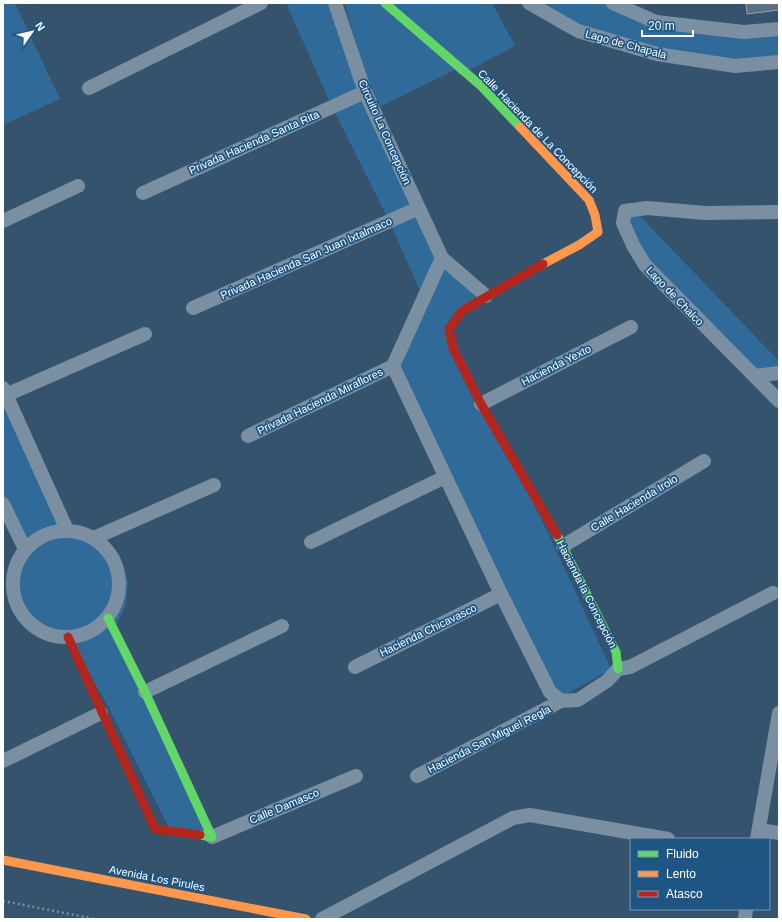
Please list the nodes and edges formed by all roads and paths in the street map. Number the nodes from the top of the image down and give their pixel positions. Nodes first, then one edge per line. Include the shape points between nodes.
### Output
1 (261, 3) edge
2 (335, 3) edge
3 (385, 3) edge
4 (529, 3) edge
5 (613, 3) edge
6 (779, 29) edge
7 (779, 62) edge
8 (89, 88) dead end
9 (366, 92) junction
10 (78, 186) dead end
11 (143, 193) dead end
12 (419, 208) junction
13 (779, 212) edge
14 (3, 221) edge
15 (442, 258) junction
16 (486, 296) junction
17 (193, 308) dead end
18 (631, 327) dead end
19 (145, 334) dead end
20 (392, 366) junction
21 (779, 373) edge
22 (754, 376) junction
23 (5, 391) edge
24 (779, 402) edge
25 (481, 404) junction
26 (248, 436) dead end
27 (704, 461) dead end
28 (445, 477) junction
29 (214, 485) dead end
30 (3, 504) edge
31 (67, 530) junction
32 (94, 538) junction
33 (311, 542) dead end
34 (563, 546) junction
35 (25, 549) junction
36 (8, 580) edge
37 (772, 593) dead end
38 (501, 594) junction
39 (108, 618) junction
40 (282, 626) dead end
41 (68, 637) junction
42 (354, 667) dead end
43 (618, 669) junction
44 (145, 692) junction
45 (561, 701) junction
46 (101, 713) junction
47 (779, 713) edge
48 (3, 761) edge
49 (356, 776) dead end
50 (417, 776) dead end
51 (779, 833) edge
52 (758, 834) edge
53 (212, 836) junction
54 (662, 838) edge
55 (3, 860) edge
56 (3, 902) edge
57 (95, 919) edge
58 (306, 919) edge
59 (322, 919) edge

1 - 8 street
2 - 9 street, Circuito La Concepción
3 - 16 street, Calle Hacienda de La Concepción via 480,85 589,200 595,215 598,232
4 - 7 street, Lago de Chapala via 578,32 657,54 735,66
5 - 6 street via 656,22 744,32
9 - 11 street, Privada Hacienda Santa Rita
9 - 12 street, Circuito La Concepción
10 - 14 street
12 - 15 street, Circuito La Concepción
12 - 17 street, Privada Hacienda San Juan Ixtalmaco
13 - 22 street, Lago de Chalco via 705,213 647,208 625,211 624,217 634,247 645,265
15 - 16 street
15 - 20 street
16 - 25 street, Hacienda la Concepción via 462,311 449,329 453,348
18 - 25 street, Hacienda Yexto
19 - 23 street
20 - 26 street, Privada Hacienda Miraflores
20 - 28 street
21 - 22 street
22 - 24 street, Lago de Chalco
23 - 31 street
25 - 34 street, Hacienda la Concepción
27 - 34 street, Calle Hacienda Irolo
28 - 33 street
28 - 38 street
29 - 32 street
30 - 35 street
31 - 32 street
31 - 35 street via 45,535
32 - 39 street via 111,554 119,575 118,598
34 - 43 street, Hacienda la Concepción via 616,652
35 - 36 street
36 - 41 street via 27,620 46,633
37 - 43 street via 630,667
38 - 42 street, Hacienda Chicavasco
38 - 45 street via 550,692
39 - 41 street via 91,632
39 - 44 street
40 - 44 street
41 - 46 street
43 - 45 street via 607,681 578,700
44 - 53 street
45 - 50 street, Hacienda San Miguel Regla
46 - 48 street
46 - 53 street via 155,829
47 - 52 street
49 - 53 street, Calle Damasco
51 - 52 street
54 - 59 street via 530,815 513,818
55 - 58 street, Avenida Los Pirules
56 - 57 path

